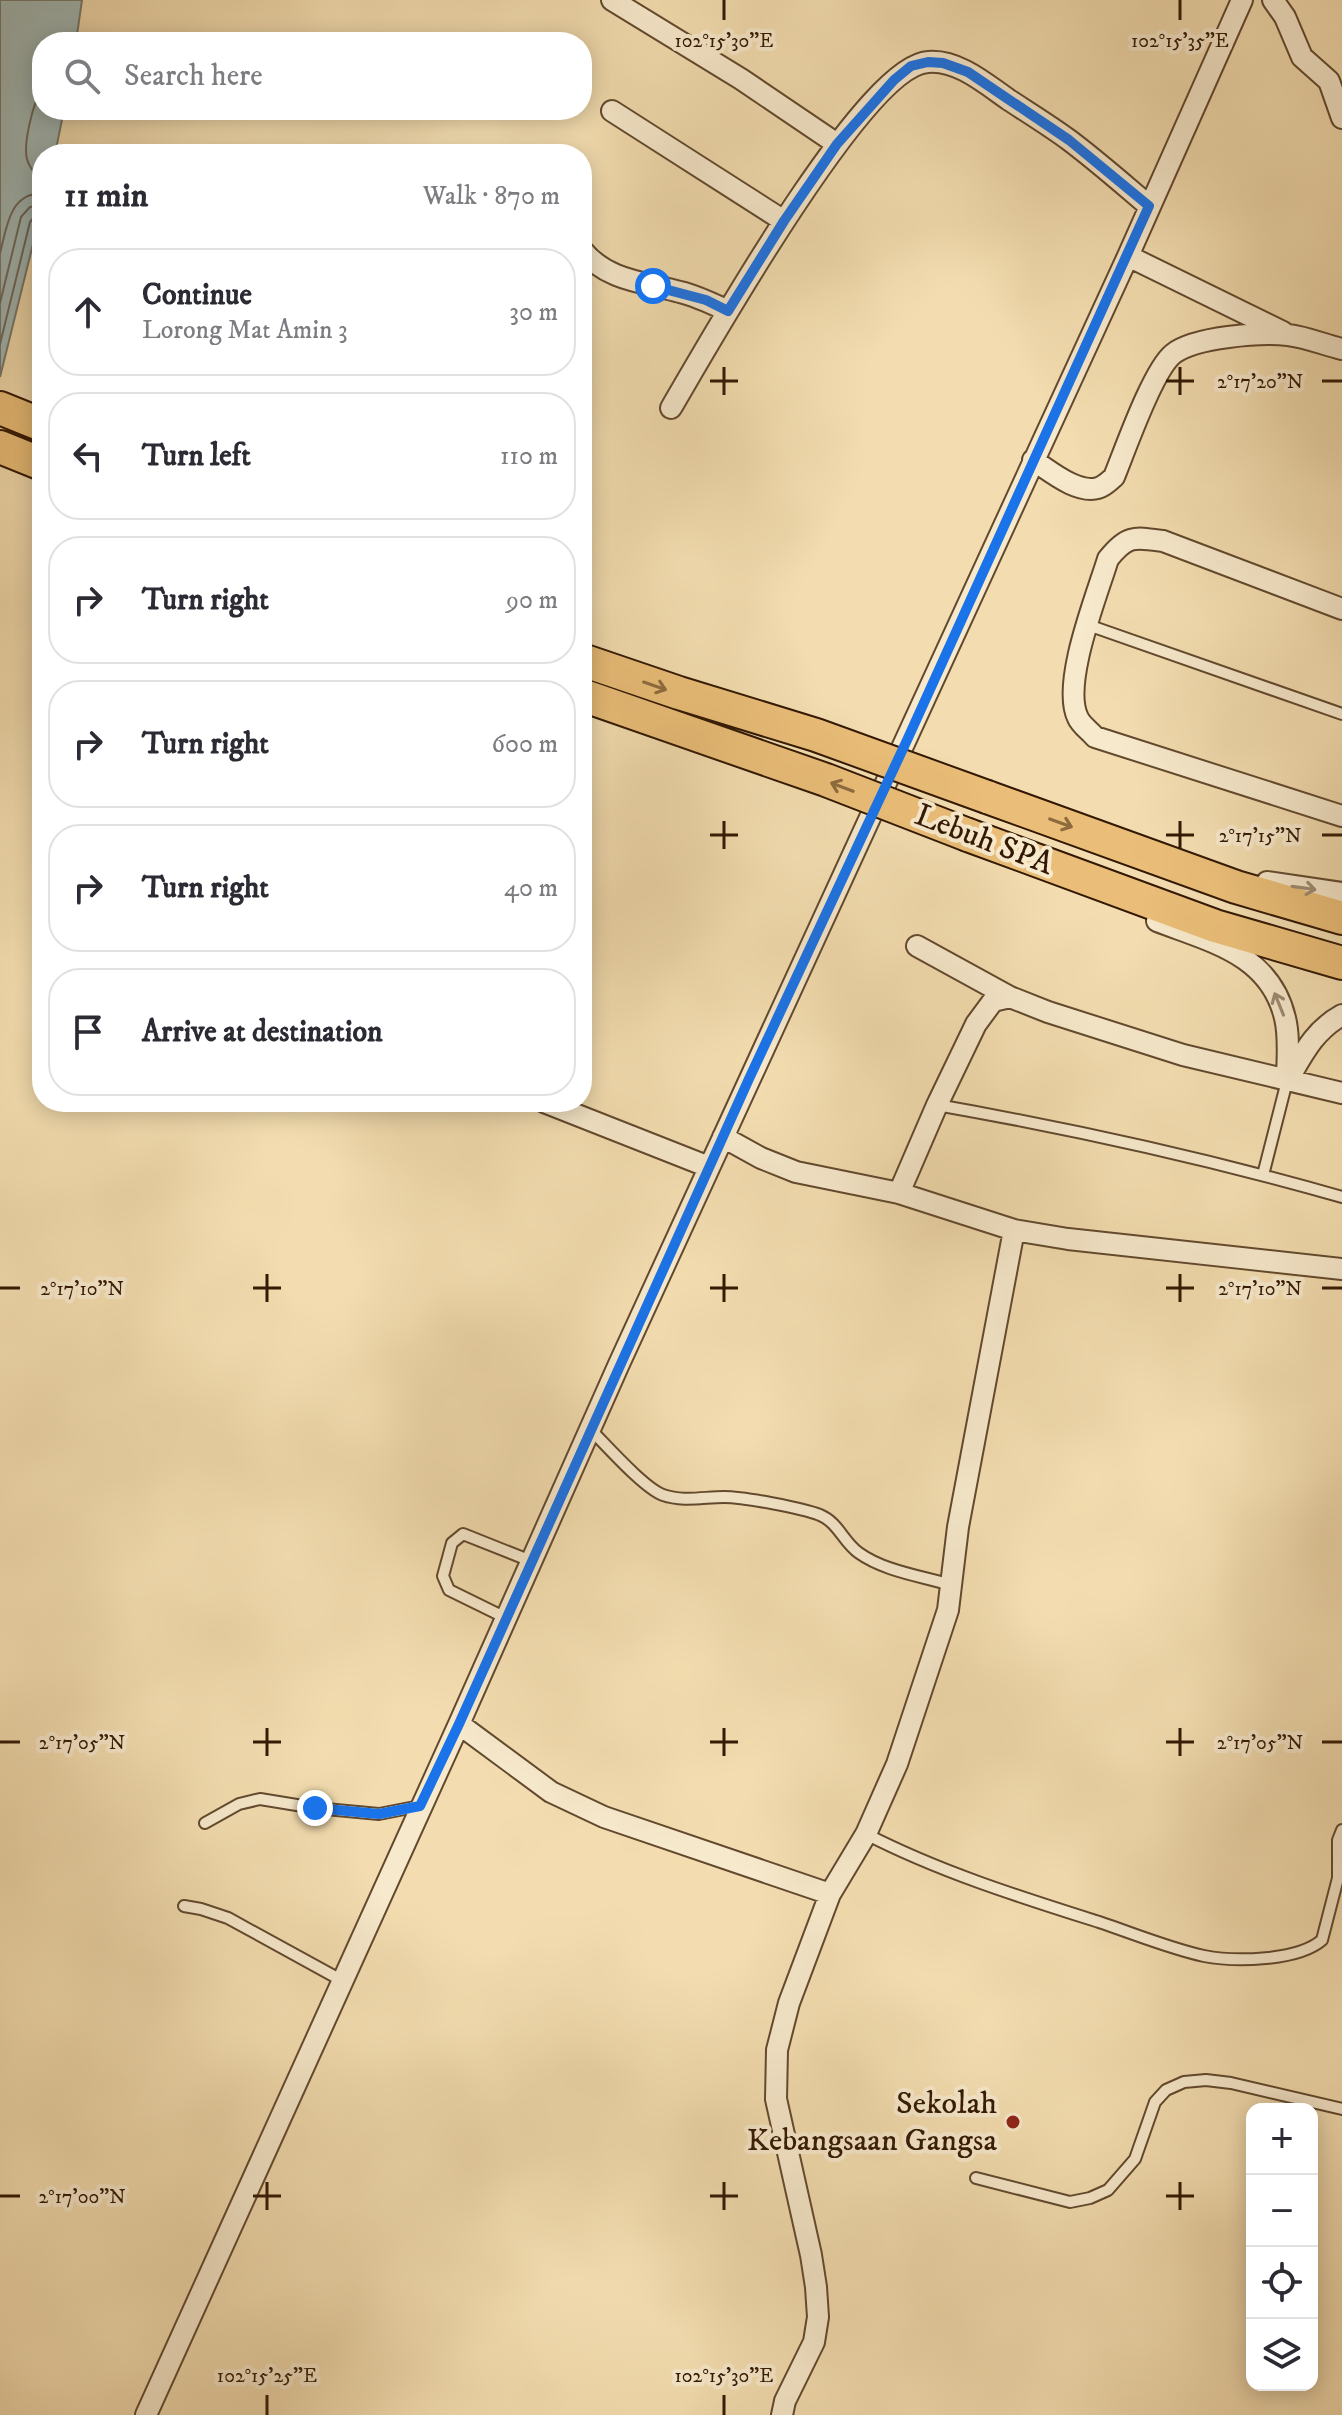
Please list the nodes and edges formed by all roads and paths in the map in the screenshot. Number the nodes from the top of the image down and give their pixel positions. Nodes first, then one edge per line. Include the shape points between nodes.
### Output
1 (612, 0) edge
2 (1242, 0) edge
3 (1273, 0) edge
4 (612, 111) dead end
5 (1342, 118) edge
6 (837, 144) junction
7 (1149, 206) junction
8 (784, 221) junction
9 (1128, 256) junction
10 (592, 263) edge
11 (728, 311) junction
12 (1291, 335) junction
13 (1342, 349) edge
14 (0, 408) edge
15 (671, 408) dead end
16 (32, 421) edge
17 (0, 447) edge
18 (32, 460) edge
19 (1033, 460) junction
20 (1342, 609) edge
21 (1088, 625) junction
22 (592, 663) edge
23 (592, 698) edge
24 (1342, 714) edge
25 (1342, 816) edge
26 (1173, 863) junction
27 (1069, 873) junction
28 (1342, 893) edge
29 (1342, 918) edge
30 (917, 946) dead end
31 (1342, 963) edge
32 (1010, 997) junction
33 (1342, 1015) edge
34 (1287, 1081) junction
35 (1342, 1093) edge
36 (937, 1105) junction
37 (569, 1112) edge
38 (723, 1137) junction
39 (709, 1167) junction
40 (1263, 1175) junction
41 (899, 1193) junction
42 (1342, 1197) edge
43 (1014, 1230) junction
44 (1342, 1269) edge
45 (591, 1430) junction
46 (531, 1561) junction
47 (951, 1585) junction
48 (506, 1618) junction
49 (459, 1724) junction
50 (420, 1806) junction
51 (205, 1823) dead end
52 (1342, 1830) edge
53 (866, 1834) junction
54 (830, 1894) junction
55 (184, 1906) dead end
56 (341, 1980) junction
57 (1342, 2109) edge
58 (976, 2178) dead end
59 (146, 2415) edge
60 (782, 2415) edge

1 - 6 street
2 - 7 street
3 - 5 street via 1302,57 1329,81
4 - 8 street
6 - 7 street via 911,66 943,63 968,72 1069,140
6 - 8 street
7 - 9 street
8 - 11 street
9 - 12 street
9 - 19 street
10 - 11 street via 621,279 681,292
11 - 15 street
12 - 13 street
12 - 19 street via 1257,334 1193,344 1172,355 1154,382 1114,477 1102,488 1073,485
14 - 16 highway
17 - 18 highway
19 - 38 street
20 - 21 street via 1163,541 1138,538 1120,543 1108,559
21 - 24 lane
21 - 25 street via 1073,675 1073,698 1078,719 1095,737
22 -> 26 highway, Lebuh SPA, bridge via 816,735
27 -> 23 highway, Lebuh SPA, bridge
26 -> 28 street
26 - 29 highway, Lebuh SPA
27 - 31 highway, Lebuh SPA via 1215,926
34 -> 27 street via 1285,1019 1262,972 1240,954 1101,899
30 - 32 street
32 - 34 street via 1183,1055
32 - 36 street via 993,1001 984,1010
33 - 34 street via 1326,1024
34 - 35 street
34 - 40 lane
36 - 40 lane
36 - 41 street
37 - 39 street
38 - 39 street
38 - 41 street via 796,1172
39 - 45 street
40 - 42 lane
41 - 43 street
43 - 44 street
43 - 47 street
45 - 46 street
45 - 47 lane via 661,1494 680,1499 728,1497 818,1515 833,1522 863,1556
46 - 48 street
46 - 48 lane via 463,1534 452,1543 443,1576 449,1590
47 - 53 street via 948,1610 897,1764
48 - 49 street
49 - 50 street
49 - 54 street via 551,1792 604,1817
50 - 51 lane via 379,1814 260,1799
50 - 56 street
52 - 53 lane via 1338,1878 1322,1940 1274,1957 1236,1959 1204,1956 1039,1903 912,1858
53 - 54 street
54 - 60 street via 777,2050 776,2099 811,2255 818,2317 814,2342
55 - 56 lane via 228,1918
56 - 59 street
57 - 58 lane via 1231,2083 1184,2082 1155,2102 1135,2159 1108,2190 1070,2202

